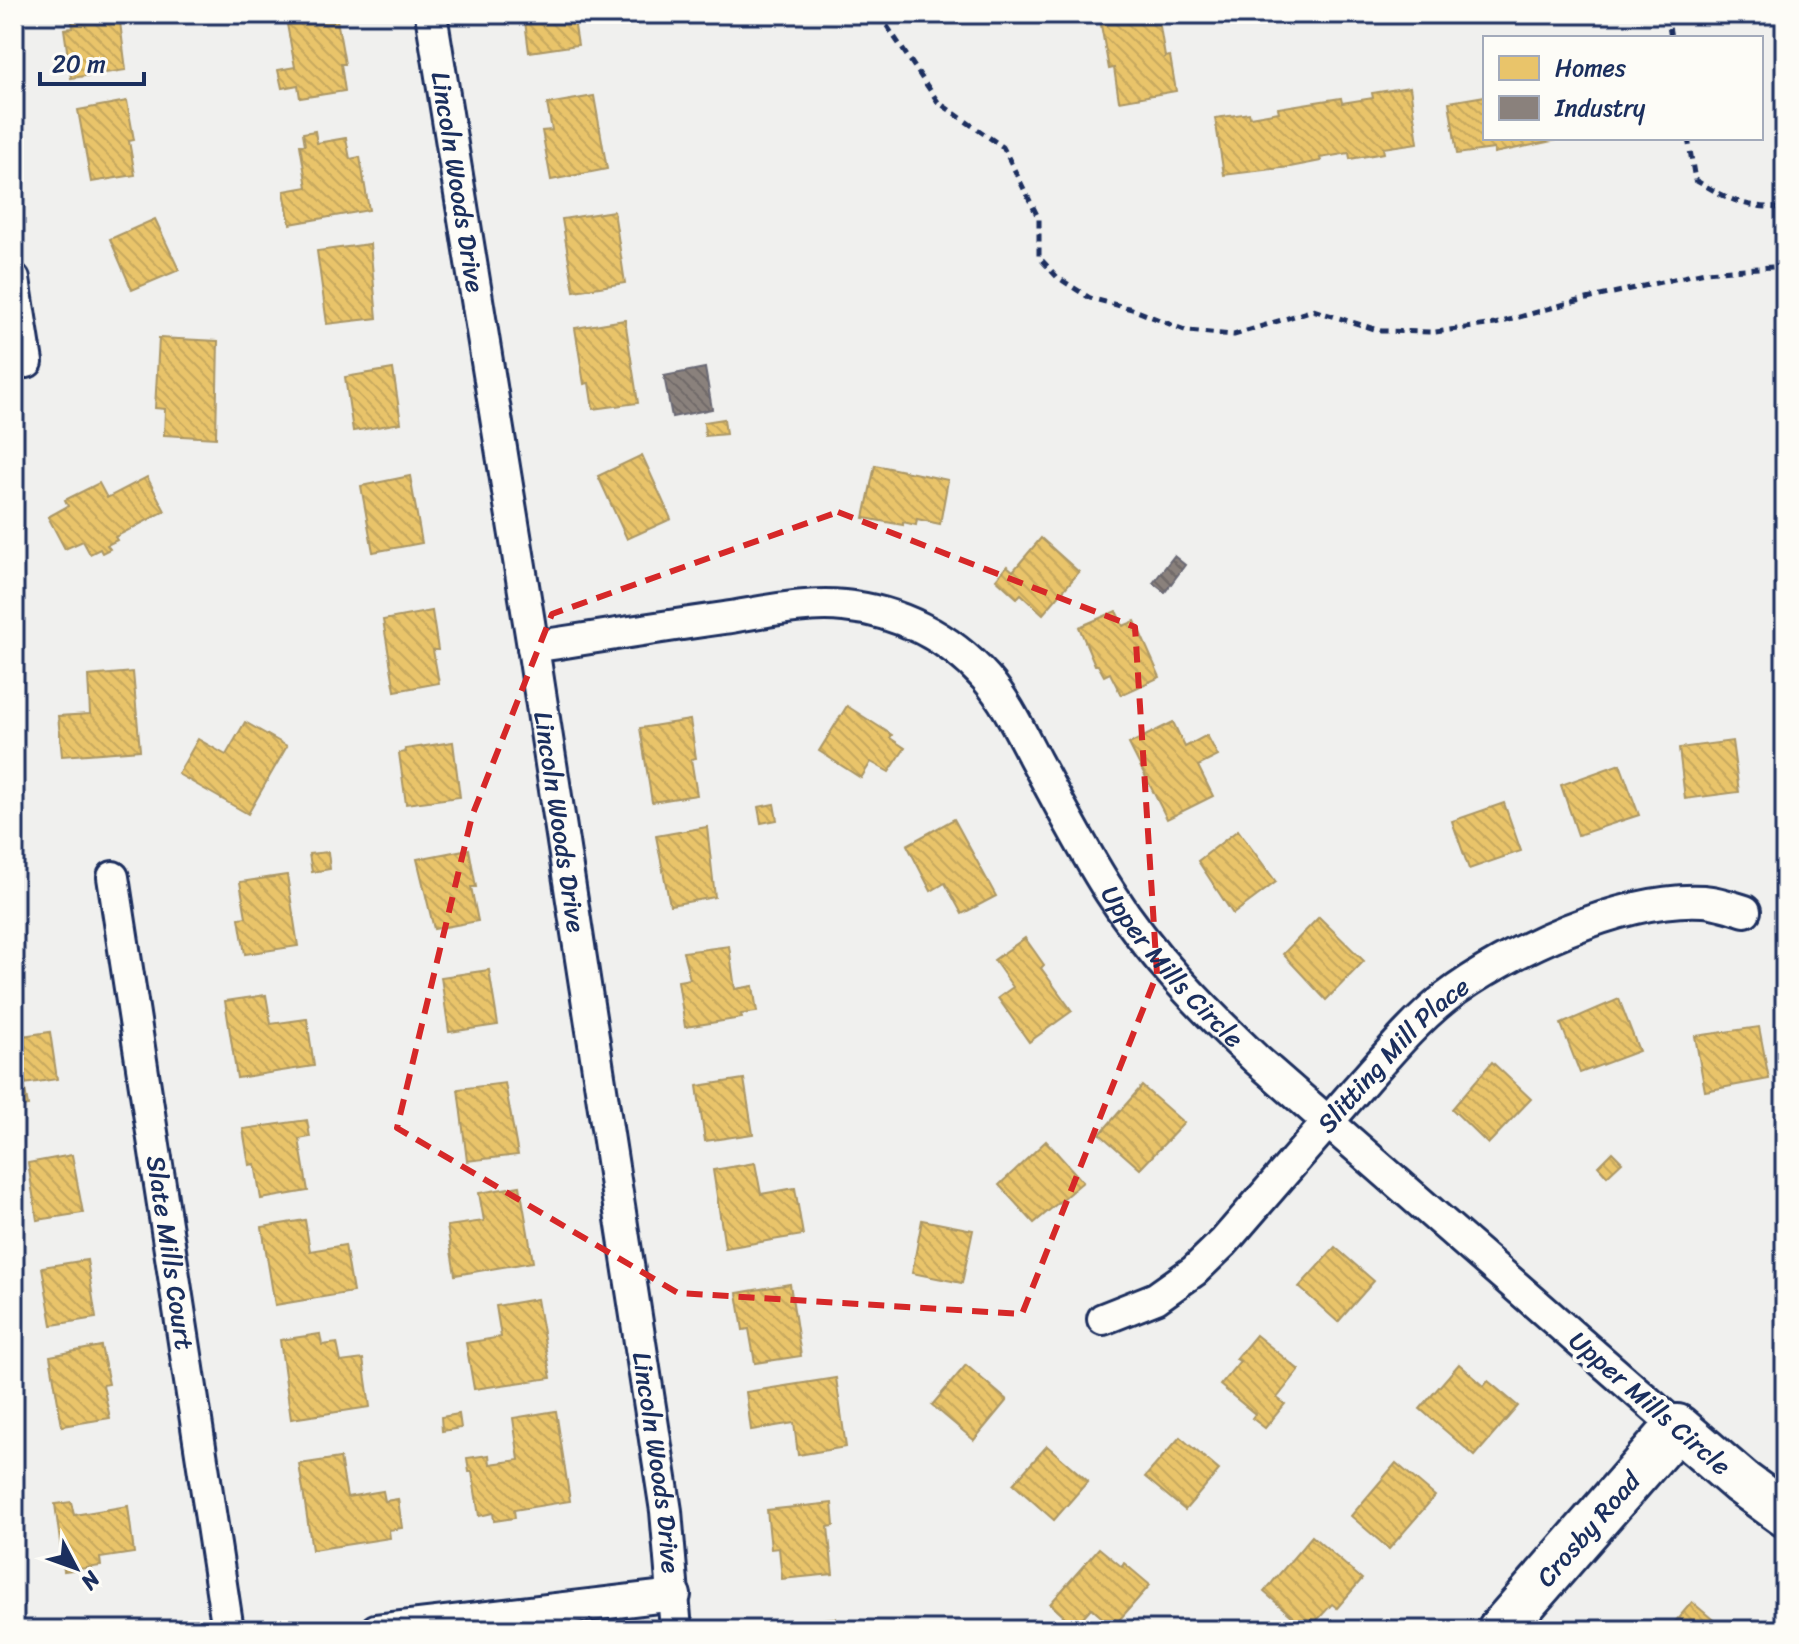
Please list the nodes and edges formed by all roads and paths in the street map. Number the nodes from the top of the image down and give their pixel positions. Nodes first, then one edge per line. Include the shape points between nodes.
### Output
1 (431, 14) edge
2 (879, 14) edge
3 (1667, 14) edge
4 (1671, 36) edge
5 (1688, 140) edge
6 (1785, 208) edge
7 (1785, 266) edge
8 (14, 279) edge
9 (27, 362) dead end
10 (533, 647) junction
11 (113, 877) dead end
12 (1745, 911) dead end
13 (1328, 1121) junction
14 (1103, 1319) dead end
15 (1677, 1427) junction
16 (1785, 1514) edge
17 (675, 1595) junction
18 (228, 1630) edge
19 (376, 1630) edge
20 (676, 1630) edge
21 (1500, 1630) edge

1 - 10 street, Lincoln Woods Drive
2 - 7 path via 938,102 1003,147 1039,219 1039,257 1057,277 1090,298 1187,331 1234,335 1313,310 1381,331 1435,332 1495,324 1705,272
3 - 4 path
5 - 6 path via 1695,180 1750,207
8 - 9 street
10 - 13 street, Upper Mills Circle via 795,607 842,605 886,613 931,634 987,679 1075,834 1147,946 1197,1004
10 - 17 street, Lincoln Woods Drive
11 - 18 street, Slate Mills Court
12 - 13 street, Slitting Mill Place via 1705,901 1661,903 1609,915 1500,963 1444,999
13 - 14 street, Slitting Mill Place via 1194,1271 1156,1298
13 - 15 street, Upper Mills Circle
15 - 16 street, Upper Mills Circle
15 - 21 street, Crosby Road
17 - 19 street
17 - 20 street, Lincoln Woods Drive

